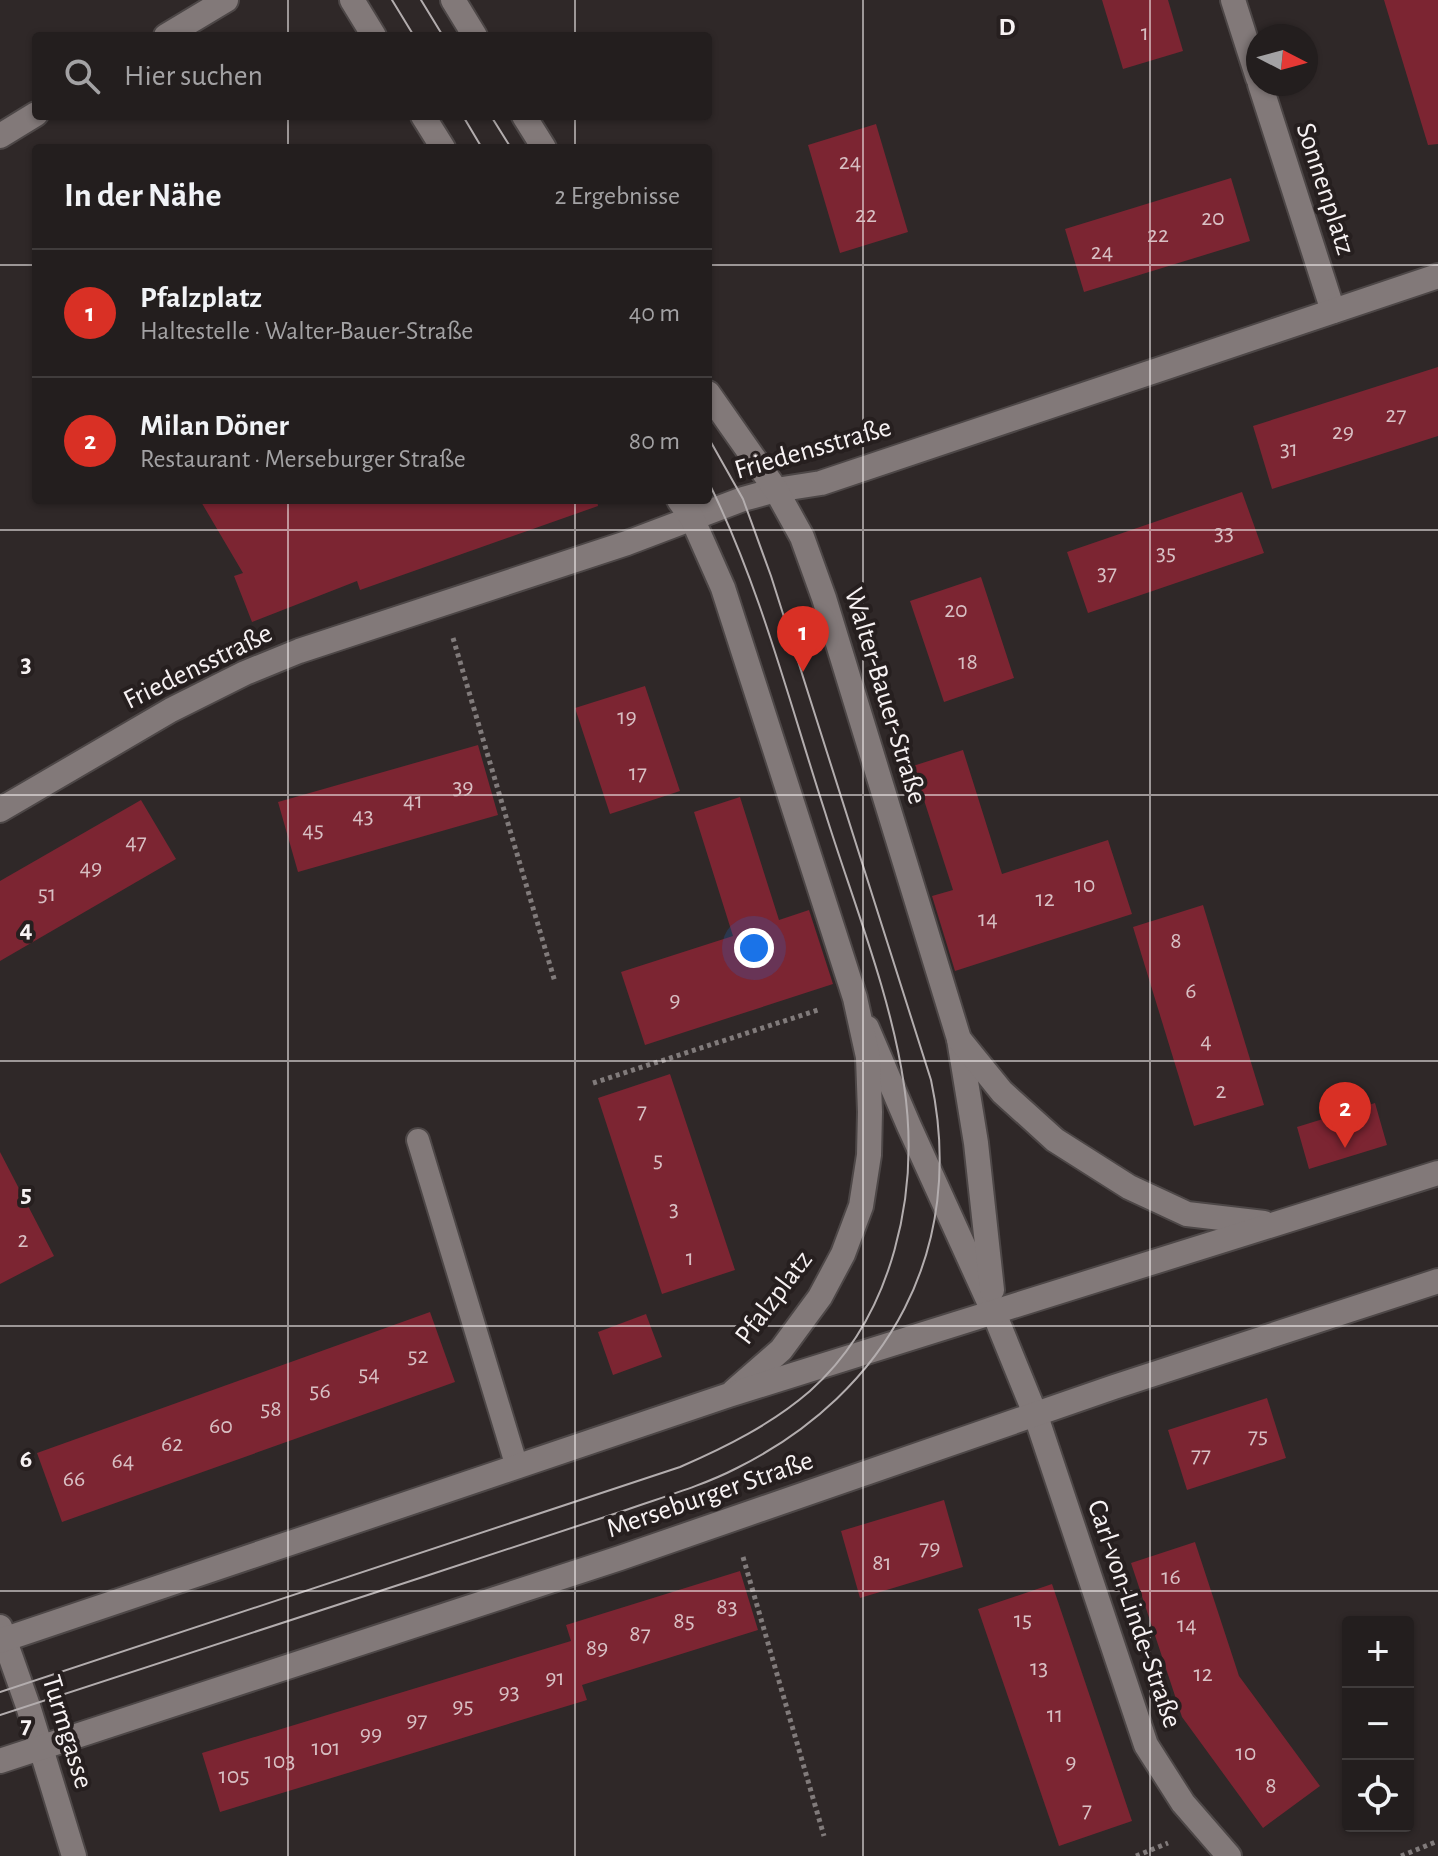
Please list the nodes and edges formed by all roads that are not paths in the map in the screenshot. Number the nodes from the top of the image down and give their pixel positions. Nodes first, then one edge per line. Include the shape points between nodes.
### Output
1 (226, 0) edge
2 (352, 0) edge
3 (453, 0) edge
4 (1233, 0) edge
5 (173, 32) edge
6 (372, 32) edge
7 (473, 32) edge
8 (1246, 41) edge
9 (1264, 96) edge
10 (32, 116) edge
11 (426, 120) edge
12 (526, 120) edge
13 (0, 136) edge
14 (440, 144) edge
15 (542, 144) edge
16 (1438, 276) edge
17 (1333, 311) junction
18 (712, 399) edge
19 (776, 490) junction
20 (710, 504) edge
21 (712, 504) edge
22 (686, 509) edge
23 (0, 810) edge
24 (855, 998) junction
25 (959, 1039) junction
26 (418, 1140) dead end
27 (1438, 1173) edge
28 (1274, 1224) junction
29 (1438, 1281) edge
30 (994, 1313) junction
31 (729, 1395) junction
32 (1036, 1416) junction
33 (517, 1467) junction
34 (1, 1636) edge
35 (40, 1748) junction
36 (0, 1761) edge
37 (74, 1856) edge
38 (1229, 1856) edge

1 - 5 street
2 - 6 street
3 - 7 street
4 - 8 street
9 - 17 street, Sonnenplatz
10 - 13 street
11 - 14 street
12 - 15 street
16 - 17 street, Friedensstraße
17 - 19 street, Friedensstraße via 821,483
18 - 19 street, Walter-Bauer-Straße
19 - 21 street, Friedensstraße
19 - 25 street, Walter-Bauer-Straße via 802,537 824,598
20 - 22 street, Friedensstraße
22 - 23 street, Friedensstraße via 627,543 245,673
22 - 24 street via 723,588
24 - 30 street
24 - 31 street, Pfalzplatz via 868,1057 870,1112 861,1206 820,1297 781,1350
25 - 28 street via 1002,1092 1055,1140 1129,1187 1187,1214
25 - 30 street
26 - 33 lane
27 - 28 street
28 - 30 street
29 - 32 street, Merseburger Straße
30 - 31 street
30 - 32 street
31 - 33 street
32 - 35 street, Merseburger Straße
32 - 38 street, Carl-von-Linde-Straße via 1146,1745 1183,1803
33 - 34 street
34 - 35 street, Turmgasse
35 - 36 street, Merseburger Straße
35 - 37 street, Turmgasse

